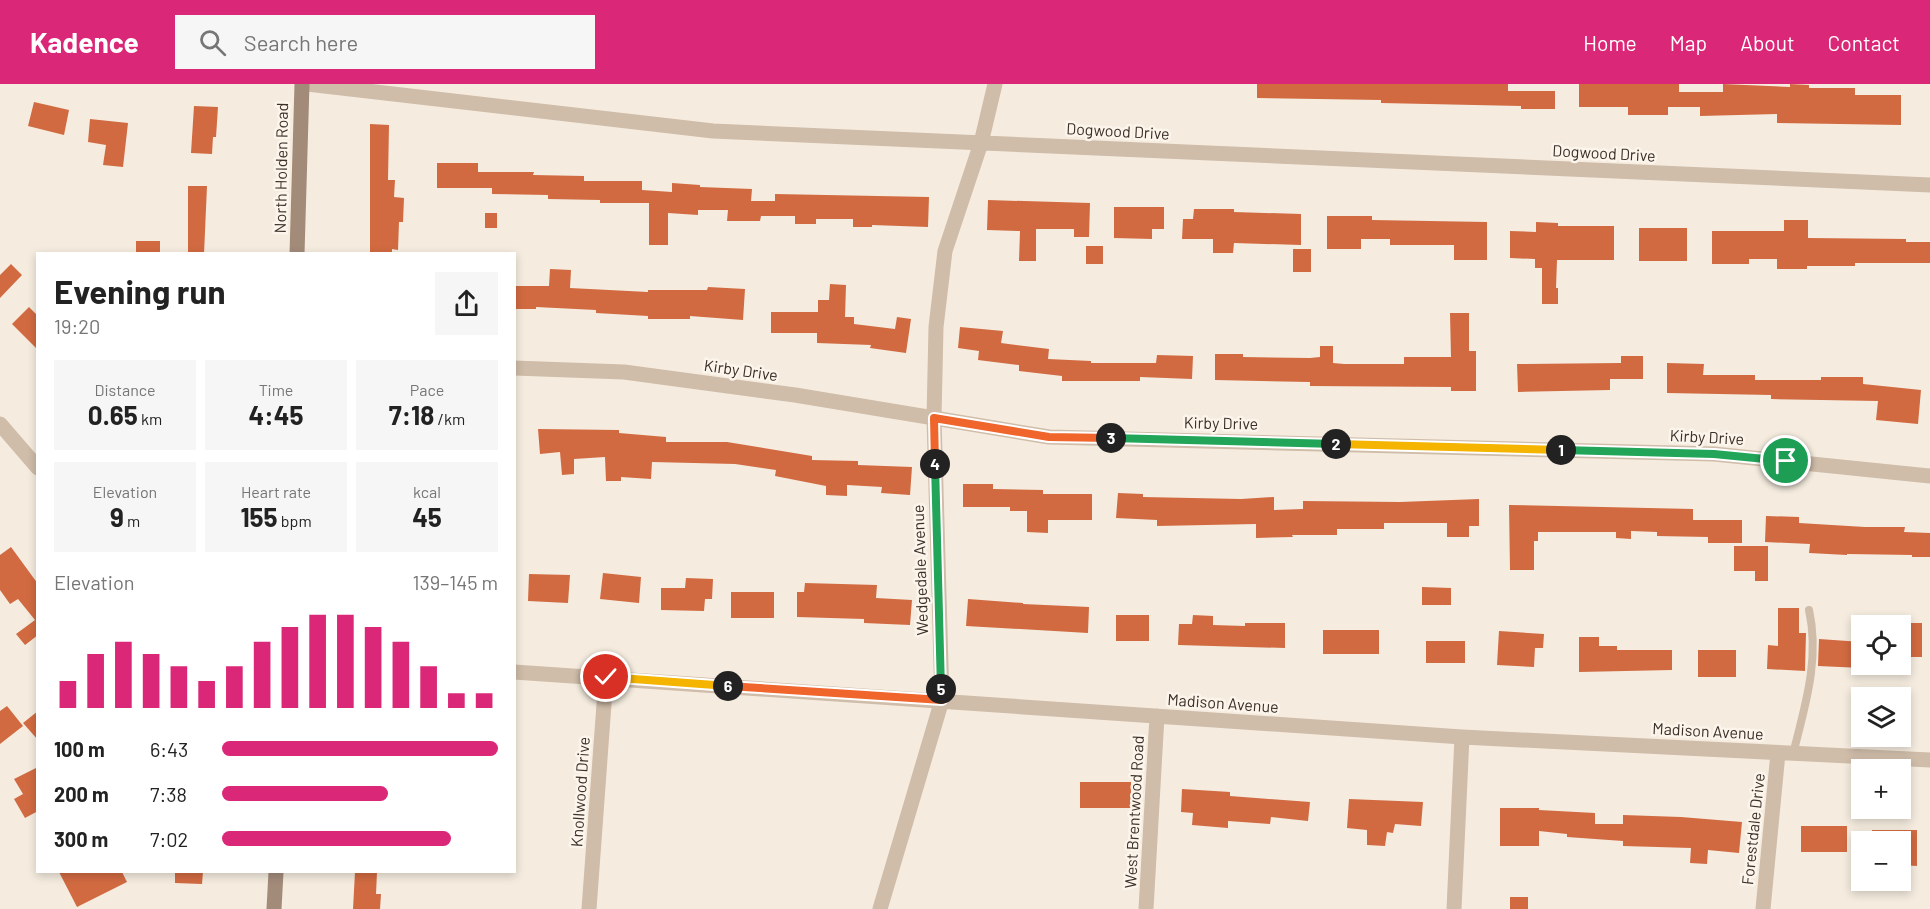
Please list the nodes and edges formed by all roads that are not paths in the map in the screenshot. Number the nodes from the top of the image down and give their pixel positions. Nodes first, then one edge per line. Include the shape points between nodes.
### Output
1 (302, 84) edge
2 (307, 84) edge
3 (994, 84) edge
4 (981, 143) junction
5 (1930, 185) edge
6 (297, 252) edge
7 (516, 368) edge
8 (934, 418) junction
9 (0, 424) edge
10 (36, 466) edge
11 (1930, 476) edge
12 (1809, 610) dead end
13 (516, 672) edge
14 (606, 677) junction
15 (942, 700) junction
16 (1157, 716) junction
17 (1462, 737) junction
18 (1785, 753) junction
19 (1930, 760) edge
20 (276, 873) edge
21 (274, 909) edge
22 (590, 909) edge
23 (880, 909) edge
24 (1146, 909) edge
25 (1454, 909) edge
26 (1763, 909) edge

1 - 6 main road, North Holden Road
2 - 4 street, Dogwood Drive via 713,131
3 - 4 street, Wedgedale Avenue
4 - 5 street, Dogwood Drive
4 - 8 street, Wedgedale Avenue via 945,250 936,327
7 - 8 street, Kirby Drive via 624,372
8 - 11 street, Kirby Drive via 1049,437 1714,454
8 - 15 street, Wedgedale Avenue
9 - 10 street
12 - 18 lane via 1814,631 1812,672
13 - 14 street, Madison Avenue
14 - 15 street, Madison Avenue
14 - 22 street, Knollwood Drive
15 - 16 street, Madison Avenue
15 - 23 street, Wedgedale Avenue
16 - 17 street, Madison Avenue
16 - 24 street, West Brentwood Road
17 - 18 street, Madison Avenue
17 - 25 street
18 - 19 street, Madison Avenue
18 - 26 street, Forestdale Drive
20 - 21 main road

